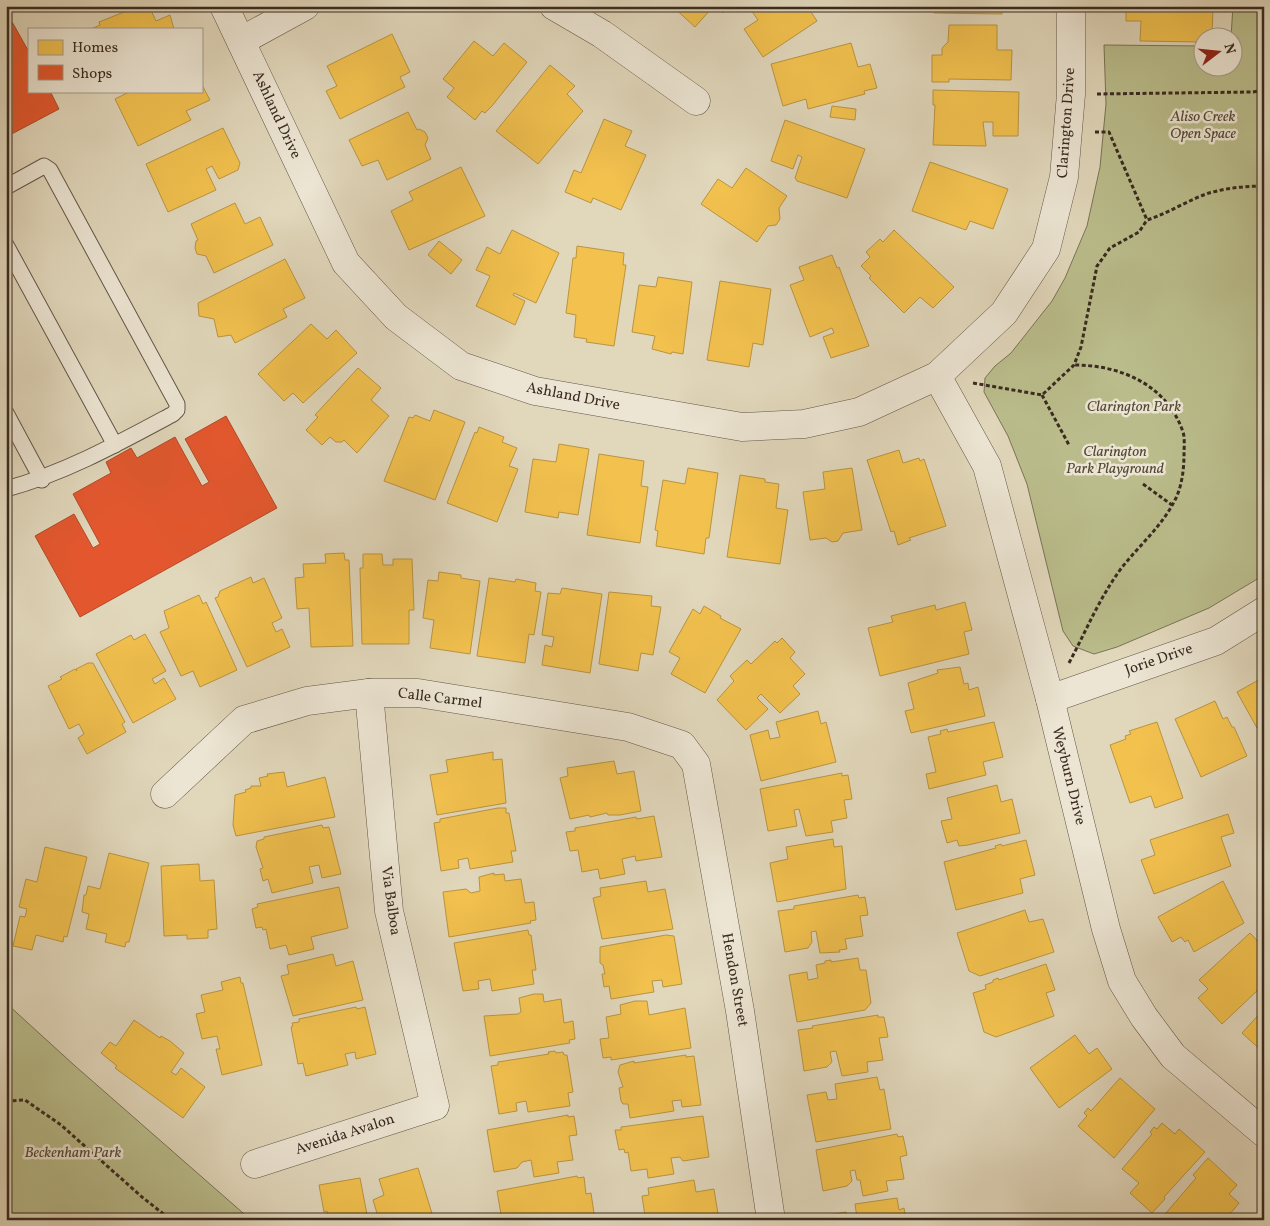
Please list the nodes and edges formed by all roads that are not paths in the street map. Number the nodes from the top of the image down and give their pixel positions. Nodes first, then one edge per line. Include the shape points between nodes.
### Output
1 (224, 6) edge
2 (305, 6) edge
3 (554, 6) edge
4 (1071, 6) edge
5 (241, 41) junction
6 (696, 101) dead end
7 (6, 187) edge
8 (6, 245) edge
9 (937, 376) junction
10 (6, 413) edge
11 (115, 445) junction
12 (42, 480) junction
13 (6, 489) edge
14 (1264, 611) edge
15 (369, 693) junction
16 (1050, 699) junction
17 (682, 745) joint
18 (165, 794) dead end
19 (435, 1106) joint
20 (1264, 1133) edge
21 (255, 1164) dead end
22 (771, 1220) edge

1 - 5 street, Ashland Drive
2 - 5 street
3 - 6 street via 602,34
4 - 9 street, Clarington Drive via 1071,94 1064,177 1046,249 1004,313
5 - 9 street, Ashland Drive via 346,263 396,317 461,366 535,391 742,427 804,424 859,412
7 - 11 lane via 44,166 50,170 177,404 173,414
8 - 11 lane
9 - 16 street, Weyburn Drive via 988,466
10 - 12 lane
11 - 12 lane
12 - 13 lane
14 - 16 street, Jorie Drive via 1216,641
15 - 17 street, Calle Carmel via 418,693 628,727
15 - 18 street, Calle Carmel via 307,701 244,720
15 - 19 street, Via Balboa via 389,911
16 - 20 street, Weyburn Drive via 1106,929 1122,980 1173,1056
17 - 22 street, Hendon Street via 696,764 740,1011
19 - 21 street, Avenida Avalon

